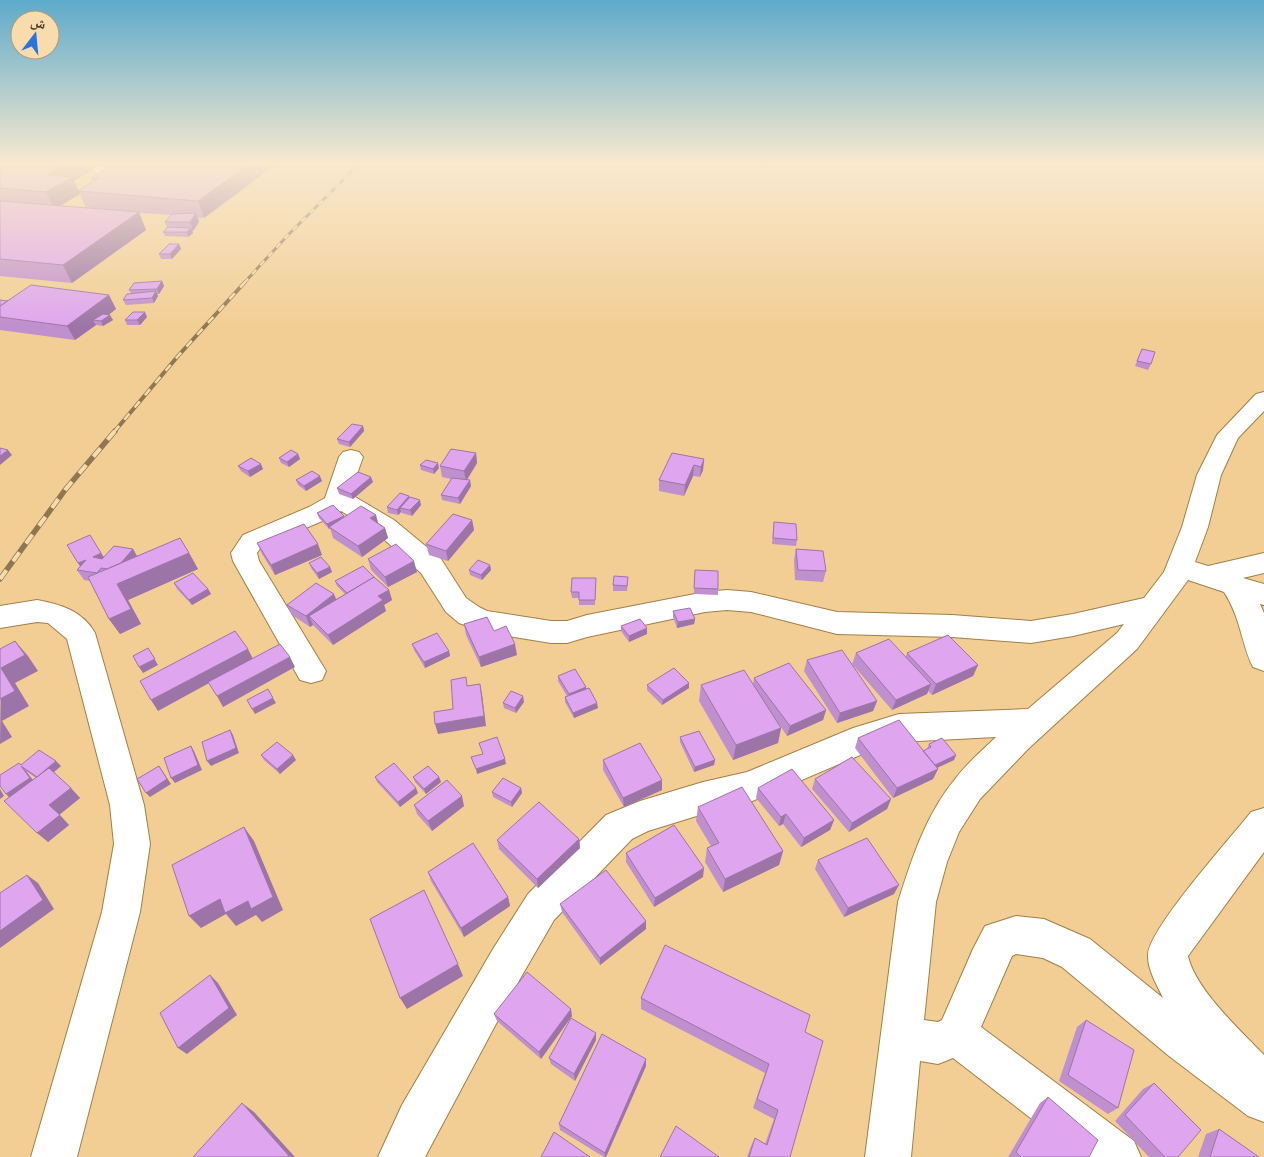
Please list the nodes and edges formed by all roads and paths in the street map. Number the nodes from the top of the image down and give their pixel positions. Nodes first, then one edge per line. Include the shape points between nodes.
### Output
1 (1264, 398) edge
2 (351, 457) dead end
3 (340, 500) junction
4 (1264, 563) edge
5 (1208, 576) junction
6 (1264, 595) edge
7 (1154, 606) junction
8 (0, 617) edge
9 (1264, 658) edge
10 (311, 671) dead end
11 (1036, 722) junction
12 (1264, 824) edge
13 (957, 1035) junction
14 (901, 1038) junction
15 (1264, 1088) edge
16 (1264, 1100) edge
17 (54, 1157) edge
18 (401, 1157) edge
19 (888, 1157) edge
20 (1118, 1157) edge

1 - 5 street via 1228,435 1209,476 1195,527
2 - 3 street via 337,493
3 - 7 street via 385,526 431,566 456,605 469,615 484,621 551,632 567,632 705,602 728,600 751,602 837,623 1031,632
3 - 10 street via 252,541 244,553
4 - 5 street
5 - 6 street
5 - 7 street via 1176,576
5 - 9 street via 1247,604
7 - 11 street via 1127,641
8 - 17 street via 36,611 56,614 80,633 127,805 132,844 121,912
11 - 14 street via 968,788 944,823 917,902
11 - 18 street via 899,728 865,738 750,787 694,800 619,827 541,907 418,1121
12 - 15 street via 1173,941 1168,955 1173,974 1194,1008
13 - 14 street via 938,1043
13 - 16 street via 999,940 1016,935 1044,939 1076,953 1184,1041
13 - 20 street
14 - 19 street

